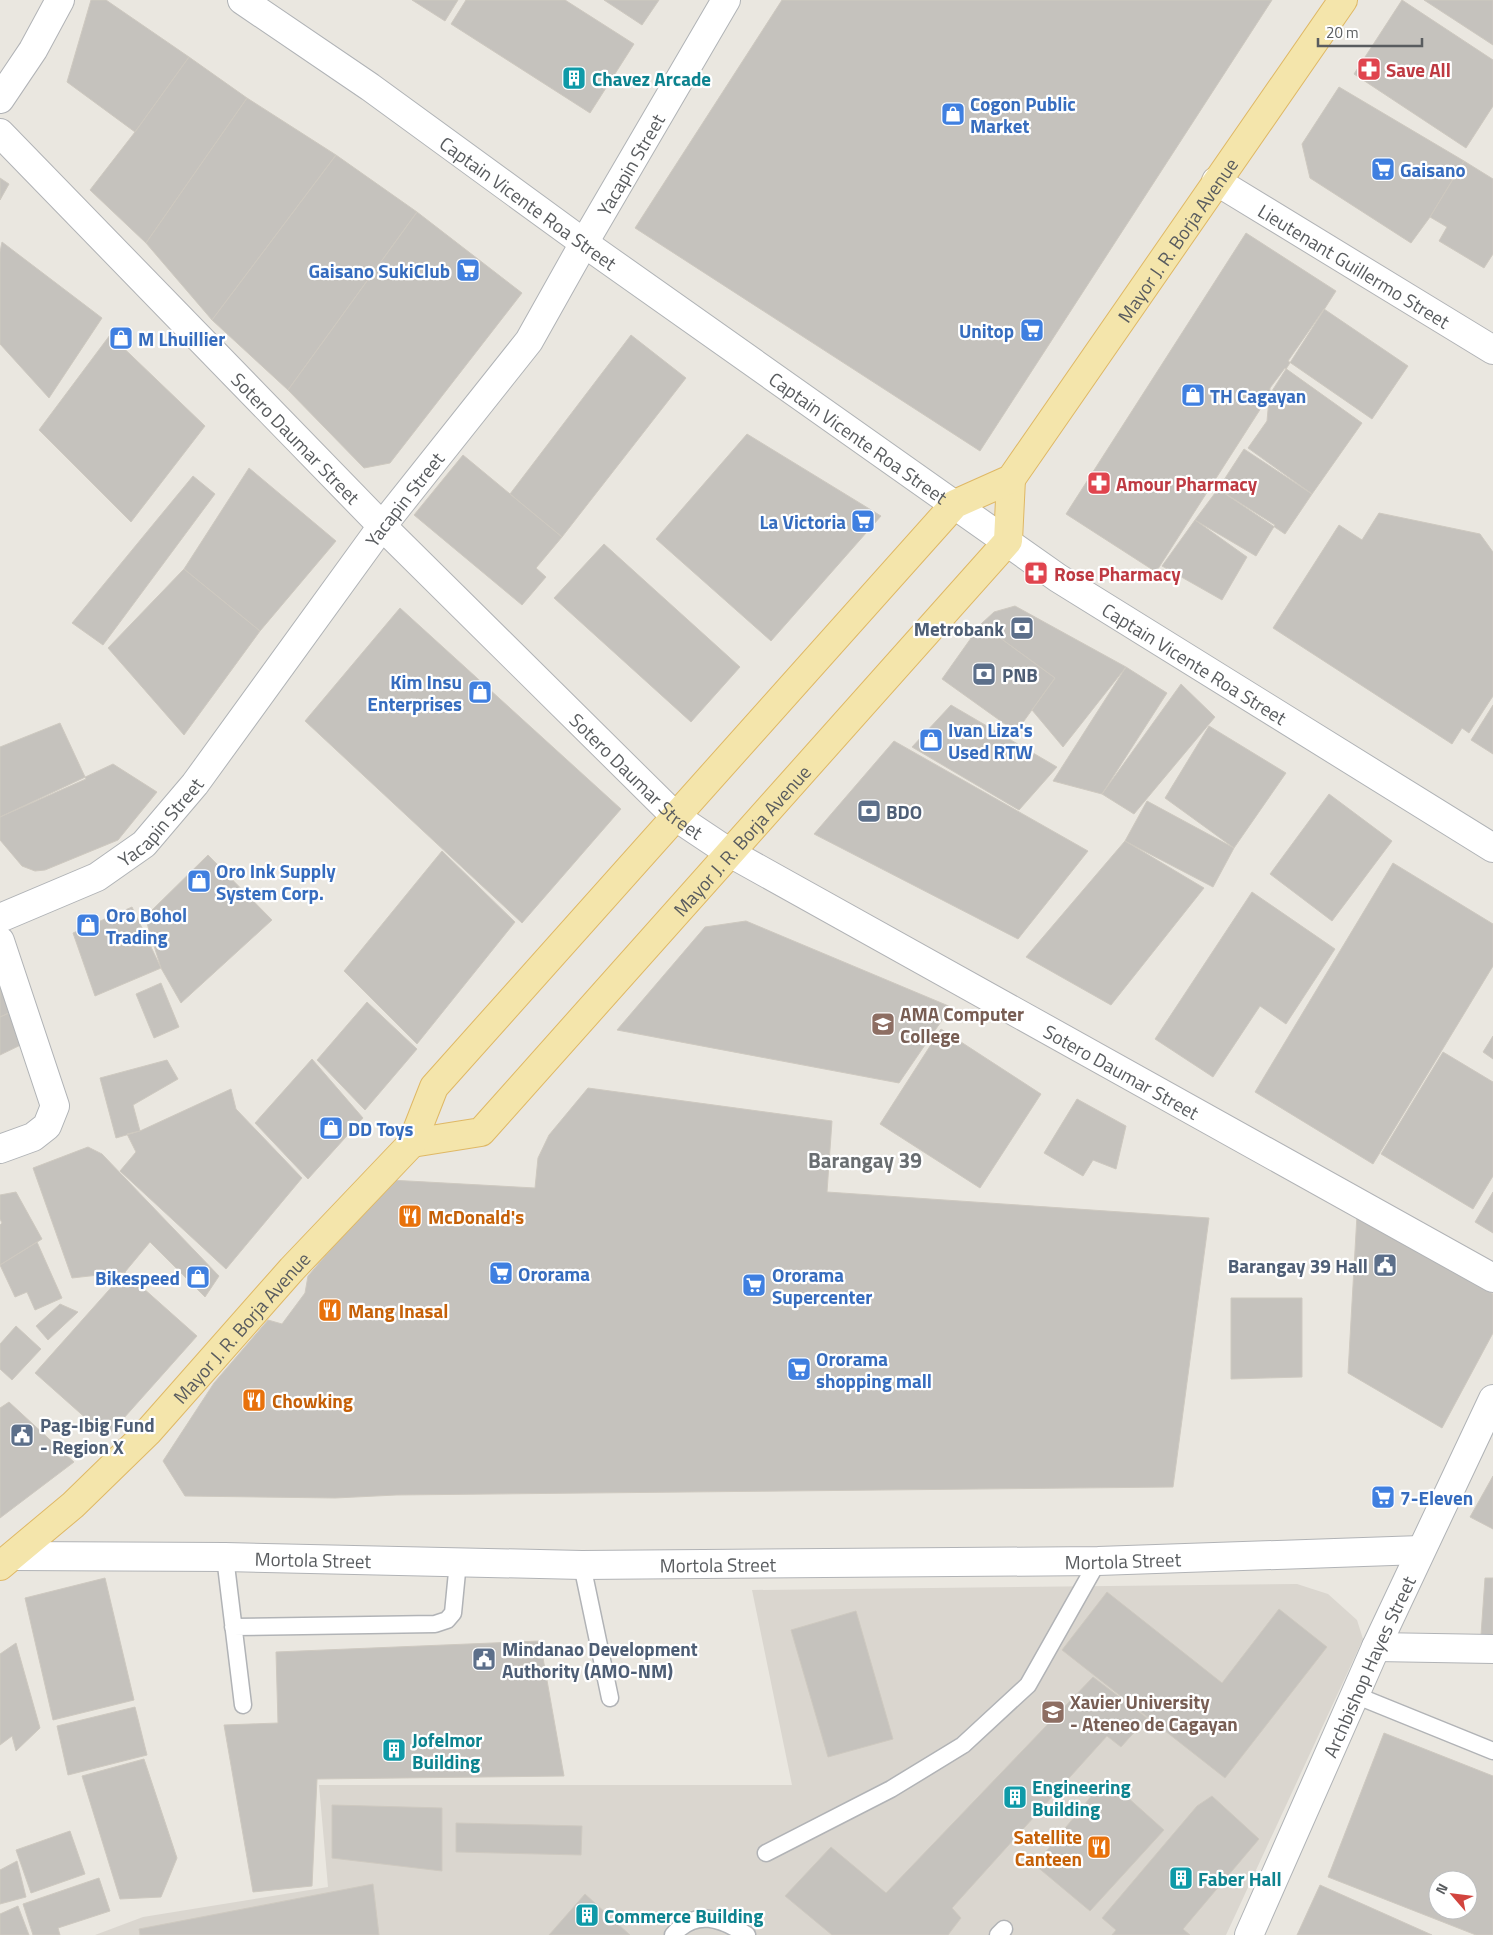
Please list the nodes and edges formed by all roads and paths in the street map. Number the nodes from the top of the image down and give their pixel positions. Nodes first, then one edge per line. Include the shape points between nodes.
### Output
1 (60, 0) edge
2 (242, 0) edge
3 (726, 0) edge
4 (1342, 0) edge
5 (0, 99) edge
6 (0, 133) edge
7 (1216, 181) junction
8 (584, 243) junction
9 (1493, 350) edge
10 (1011, 479) junction
11 (956, 504) junction
12 (382, 526) junction
13 (1008, 541) junction
14 (676, 818) junction
15 (1493, 848) edge
16 (730, 853) junction
17 (0, 918) edge
18 (0, 941) edge
19 (412, 1143) junction
20 (0, 1149) edge
21 (1493, 1278) edge
22 (1493, 1399) edge
23 (1421, 1550) junction
24 (225, 1557) junction
25 (7, 1561) edge
26 (1098, 1561) junction
27 (458, 1562) junction
28 (582, 1565) junction
29 (233, 1627) junction
30 (1376, 1647) junction
31 (1493, 1650) edge
32 (1355, 1695) junction
33 (610, 1698) dead end
34 (244, 1705) dead end
35 (1493, 1751) edge
36 (766, 1854) dead end
37 (673, 1935) edge
38 (747, 1935) edge
39 (1249, 1935) edge

1 - 5 street
2 - 8 street, Captain Vicente Roa Street via 370,87
3 - 8 street, Yacapin Street
4 - 7 main road, Mayor J. R. Borja Avenue
6 - 12 street, Sotero Daumar Street
7 - 9 street, Lieutenant Guillermo Street
7 - 10 main road, Mayor J. R. Borja Avenue
8 - 11 street, Captain Vicente Roa Street
8 - 12 street, Yacapin Street via 529,341
10 - 11 main road, Mayor J. R. Borja Avenue
10 - 13 main road
11 - 13 street, Captain Vicente Roa Street
11 - 14 main road, Mayor J. R. Borja Avenue
12 - 14 street, Sotero Daumar Street
12 - 17 street, Yacapin Street via 195,784 144,844 97,877
13 - 15 street, Captain Vicente Roa Street via 1058,578
13 - 16 main road, Mayor J. R. Borja Avenue
14 - 16 street, Sotero Daumar Street
14 - 19 main road, Mayor J. R. Borja Avenue via 434,1087
16 - 19 main road, Mayor J. R. Borja Avenue via 481,1132
16 - 21 street, Sotero Daumar Street
18 - 20 street via 54,1106 47,1126 33,1137
19 - 25 main road, Mayor J. R. Borja Avenue via 292,1269 148,1432 73,1505
22 - 23 street, Archbishop Hayes Street
23 - 26 street, Mortola Street
23 - 30 street, Archbishop Hayes Street
24 - 25 street, Mortola Street
24 - 27 street, Mortola Street
24 - 29 lane
26 - 28 street, Mortola Street
26 - 36 lane via 1028,1685 963,1745 891,1788
27 - 28 street, Mortola Street
27 - 29 lane via 453,1614 435,1624
28 - 33 lane
29 - 34 lane
30 - 31 street
30 - 32 street, Archbishop Hayes Street
32 - 35 lane
32 - 39 street, Archbishop Hayes Street
37 - 38 lane via 699,1918 716,1919

